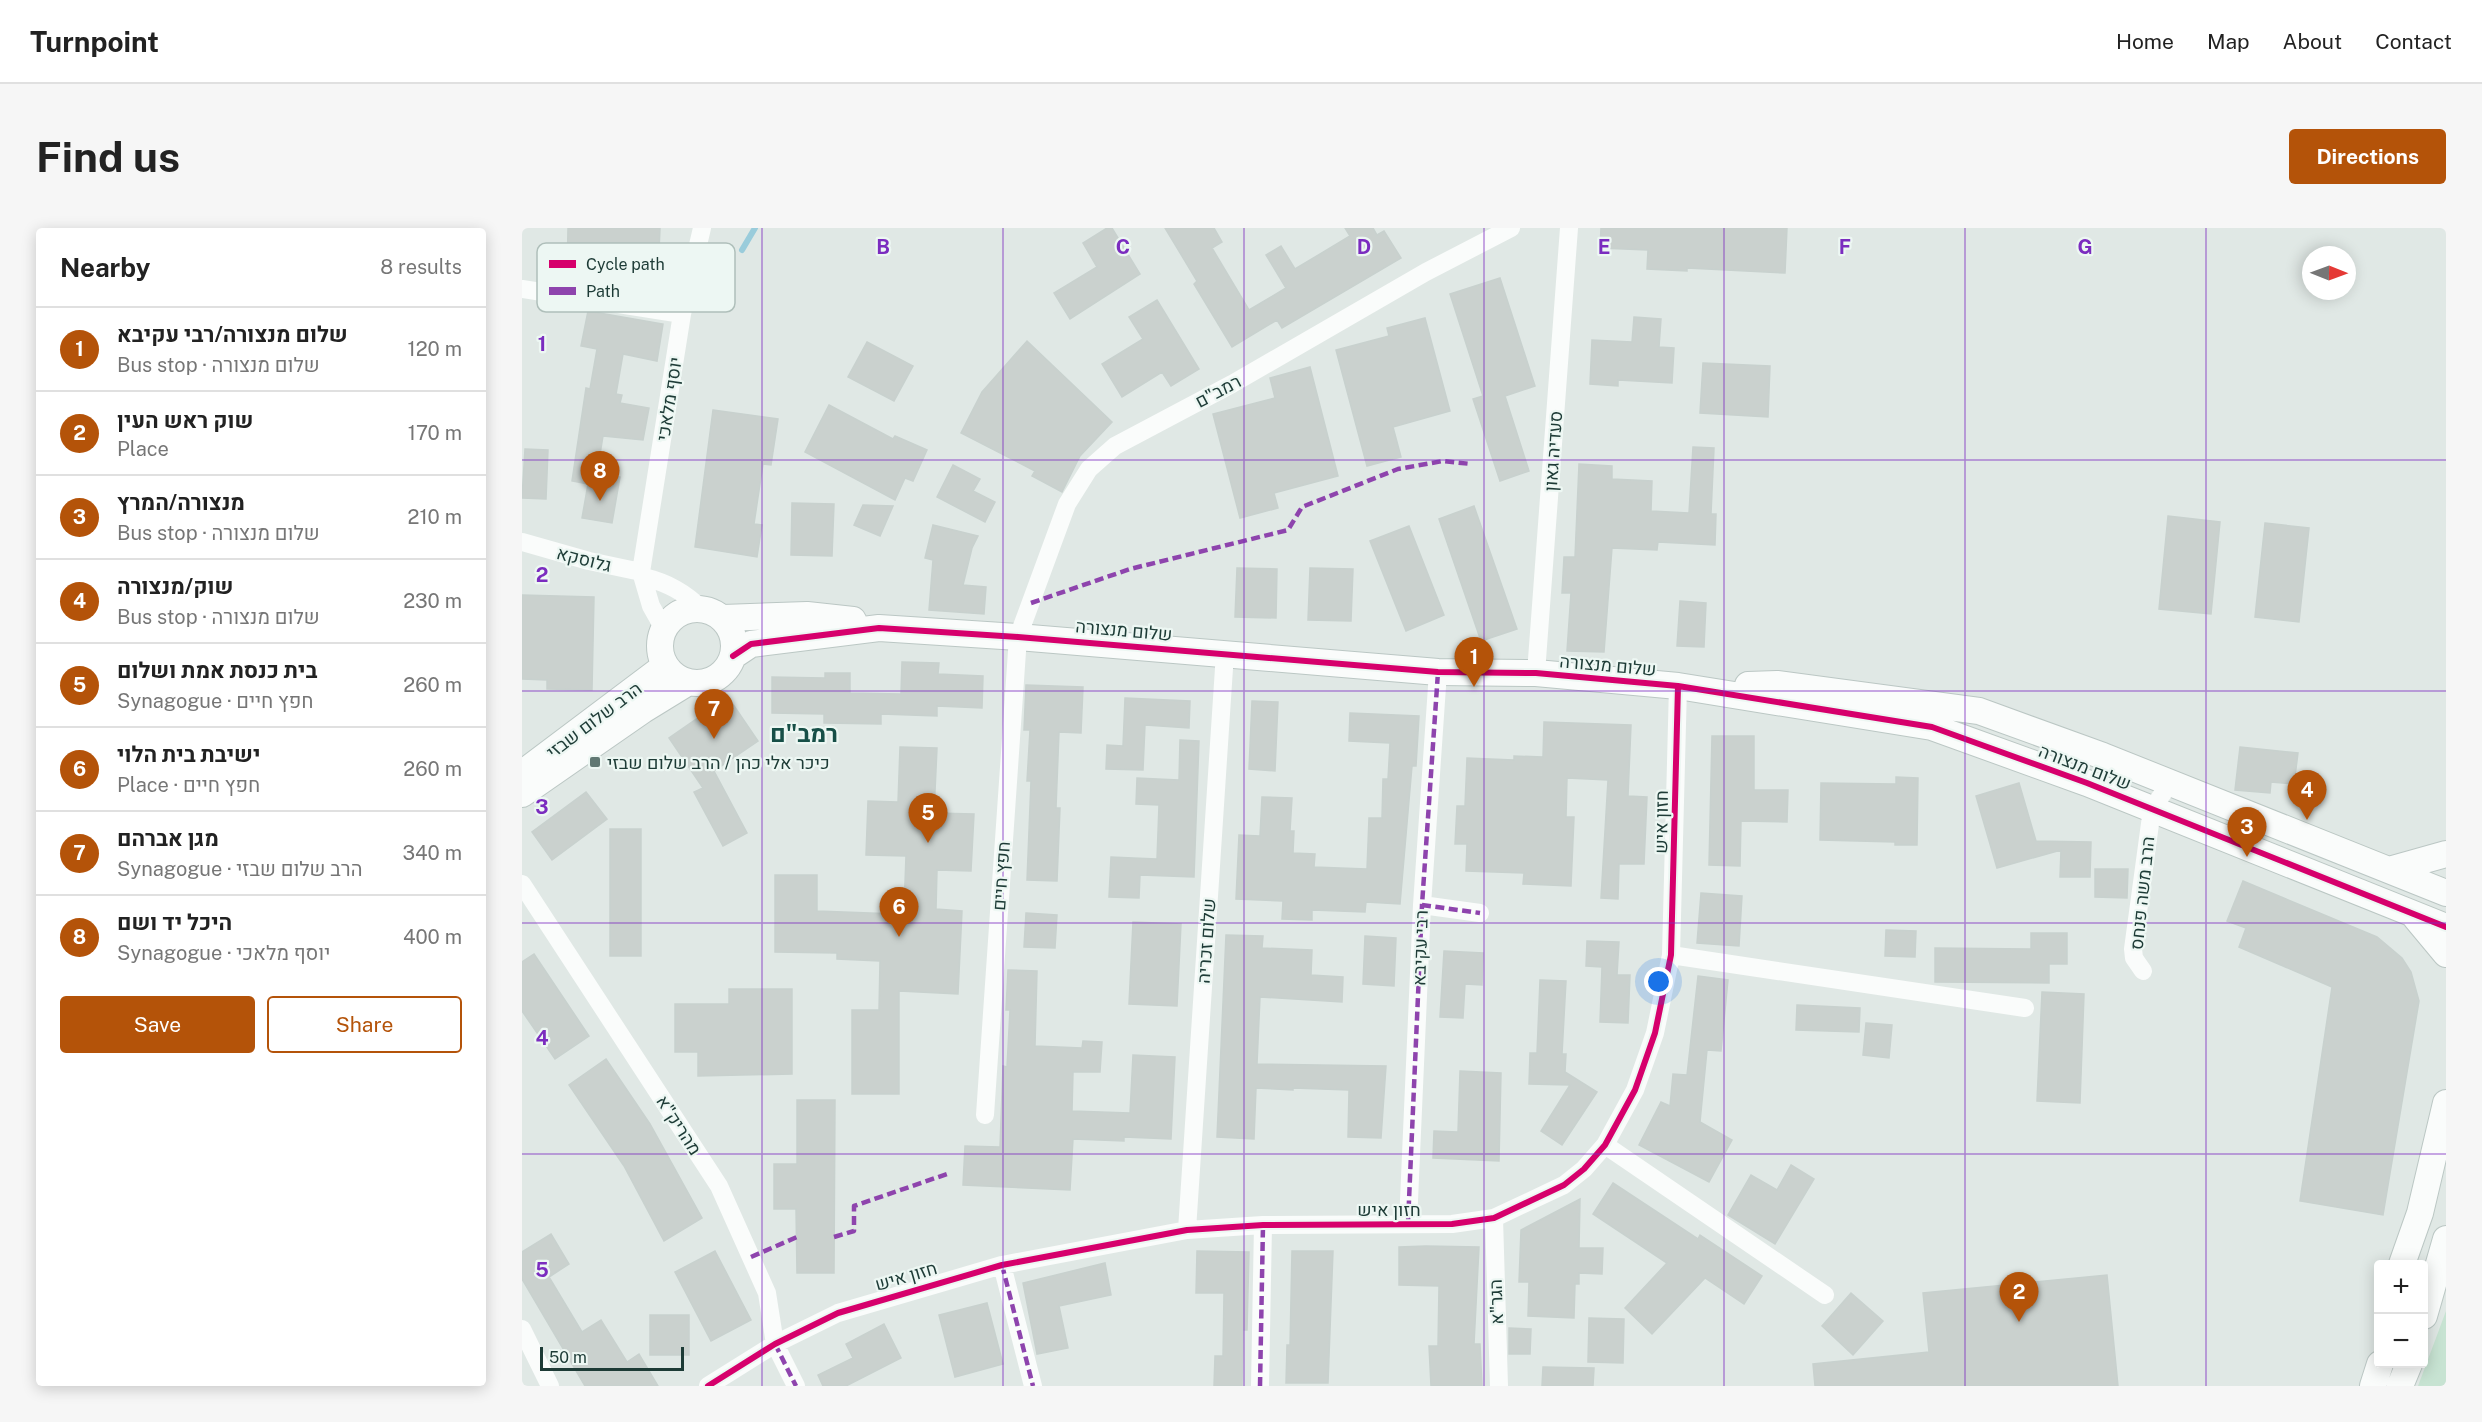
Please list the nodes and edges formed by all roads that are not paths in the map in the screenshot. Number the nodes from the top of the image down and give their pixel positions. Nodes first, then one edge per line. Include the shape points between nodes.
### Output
1 (702, 228) edge
2 (1510, 228) edge
3 (1569, 228) edge
4 (699, 243) edge
5 (522, 290) edge
6 (537, 292) edge
7 (669, 312) edge
8 (682, 314) joint
9 (522, 542) edge
10 (643, 574) junction
11 (713, 614) junction
12 (879, 628) junction
13 (664, 629) junction
14 (1018, 637) junction
15 (1225, 653) junction
16 (734, 656) junction
17 (665, 666) junction
18 (1437, 672) junction
19 (1536, 673) junction
20 (687, 682) junction
21 (1678, 686) junction
22 (522, 774) edge
23 (2170, 783) junction
24 (522, 794) edge
25 (2152, 809) junction
26 (2446, 854) edge
27 (2389, 870) junction
28 (522, 884) edge
29 (2446, 893) edge
30 (1422, 905) junction
31 (1480, 913) dead end
32 (2412, 913) junction
33 (2446, 927) edge
34 (2446, 954) edge
35 (1671, 956) junction
36 (2143, 970) dead end
37 (2025, 1008) dead end
38 (2446, 1103) edge
39 (985, 1114) dead end
40 (1605, 1145) junction
41 (1494, 1218) junction
42 (1408, 1223) junction
43 (1263, 1225) junction
44 (1187, 1230) junction
45 (2446, 1239) edge
46 (2403, 1260) edge
47 (1002, 1265) junction
48 (1825, 1295) dead end
49 (2425, 1314) edge
50 (522, 1329) edge
51 (775, 1344) junction
52 (2379, 1368) edge
53 (2407, 1368) edge
54 (550, 1386) edge
55 (708, 1386) edge
56 (796, 1386) edge
57 (1033, 1386) edge
58 (1260, 1386) edge
59 (1499, 1386) edge
60 (2373, 1386) edge
61 (2400, 1386) edge

1 - 4 street, יוסף מלאכי
2 - 14 street, רמב"ם via 1115,446 1089,469 1067,504
3 - 19 street, סעדיה גאון
5 - 6 street
7 - 8 street
8 - 10 street, יוסף מלאכי
9 - 10 street, גלוסקא
10 - 11 street, גלוסקא via 685,593
10 - 13 street via 651,606
11 - 12 street, שלום מנצורה via 845,617
11 - 13 street via 684,611
11 - 16 street via 731,629
12 - 14 street, שלום מנצורה
12 - 16 street, שלום מנצורה via 751,644
13 - 17 street via 660,651
14 - 15 street, שלום מנצורה
14 - 39 street, חפץ חיים
15 - 18 street, שלום מנצורה
15 - 44 street, שלום זכריה
16 - 20 street via 719,677 704,683
17 - 20 street
17 - 22 street, הרב שלום שבזי
18 - 19 street, שלום מנצורה
18 - 30 street, רבי עקיבא
19 - 21 street, שלום מנצורה
20 - 24 street, הרב שלום שבזי
21 - 23 street, שלום מנצורה via 1777,684 1979,711
21 - 25 street, שלום מנצורה via 1932,727
21 - 35 street, חזון איש
23 - 25 street, הרב משה פנחס
23 - 27 street, שלום מנצורה
25 - 32 street, שלום מנצורה
25 - 36 street, הרב משה פנחס via 2133,949
26 - 27 street
27 - 29 street, שלום מנצורה
28 - 51 street, מהריק"א via 719,1186 767,1293
30 - 31 street
30 - 42 street, רבי עקיבא
32 - 33 street, שלום מנצורה
32 - 34 street
35 - 37 street
35 - 40 street, חזון איש via 1655,1033 1635,1090
38 - 46 street via 2420,1213
40 - 41 street, חזון איש via 1564,1185
40 - 48 street
41 - 42 street, חזון איש via 1452,1224
41 - 59 street, הגר"א
42 - 43 street, חזון איש
43 - 44 street, חזון איש
43 - 58 street
44 - 47 street, חזון איש
45 - 49 street
47 - 51 street, חזון איש via 838,1313
47 - 57 street
50 - 54 street
51 - 55 street, חזון איש
51 - 56 street, מהריק"א
52 - 60 street
53 - 61 street

